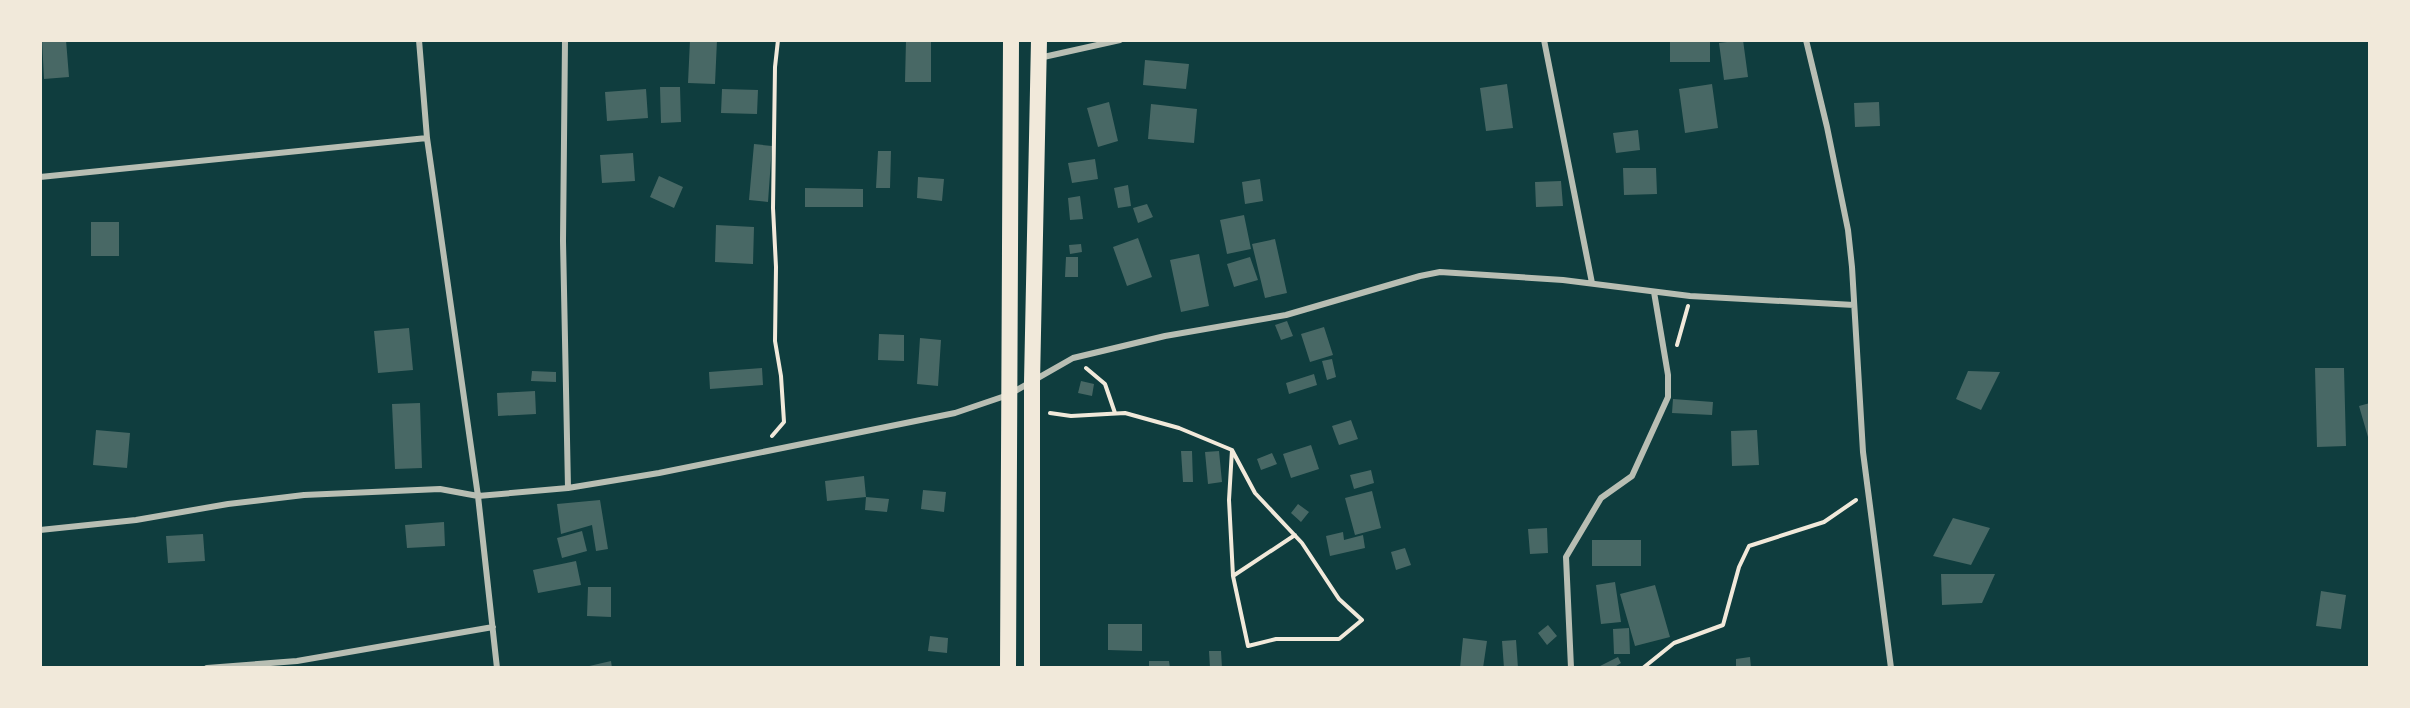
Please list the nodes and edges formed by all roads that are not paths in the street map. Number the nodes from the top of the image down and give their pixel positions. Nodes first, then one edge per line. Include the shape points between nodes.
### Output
1 (419, 40) edge
2 (565, 40) edge
3 (1011, 40) edge
4 (1039, 40) edge
5 (1120, 40) edge
6 (1544, 40) edge
7 (1806, 40) edge
8 (1039, 58) junction
9 (427, 138) junction
10 (40, 177) edge
11 (1592, 283) junction
12 (1654, 292) junction
13 (1854, 305) junction
14 (1032, 382) junction
15 (1008, 395) junction
16 (568, 488) junction
17 (478, 496) junction
18 (40, 530) edge
19 (493, 627) junction
20 (207, 668) edge
21 (497, 668) edge
22 (1008, 668) edge
23 (1032, 668) edge
24 (1571, 668) edge
25 (1891, 668) edge

1 - 9 street
2 - 16 street via 563,242
3 - 15 highway
4 - 8 highway
5 - 8 street
6 - 11 street
7 - 13 street via 1848,230
8 - 14 highway
9 - 10 street
9 - 17 street
11 - 12 street
11 - 14 street via 1440,272 1286,315 1165,336 1073,358
12 - 13 street
12 - 24 street via 1668,397 1632,476 1601,498 1566,557
13 - 25 street via 1863,452
14 - 15 street
14 - 23 highway
15 - 16 street via 955,413
15 - 22 highway
16 - 17 street
17 - 18 street via 440,489 304,495
17 - 19 street
19 - 20 street via 297,661
19 - 21 street

